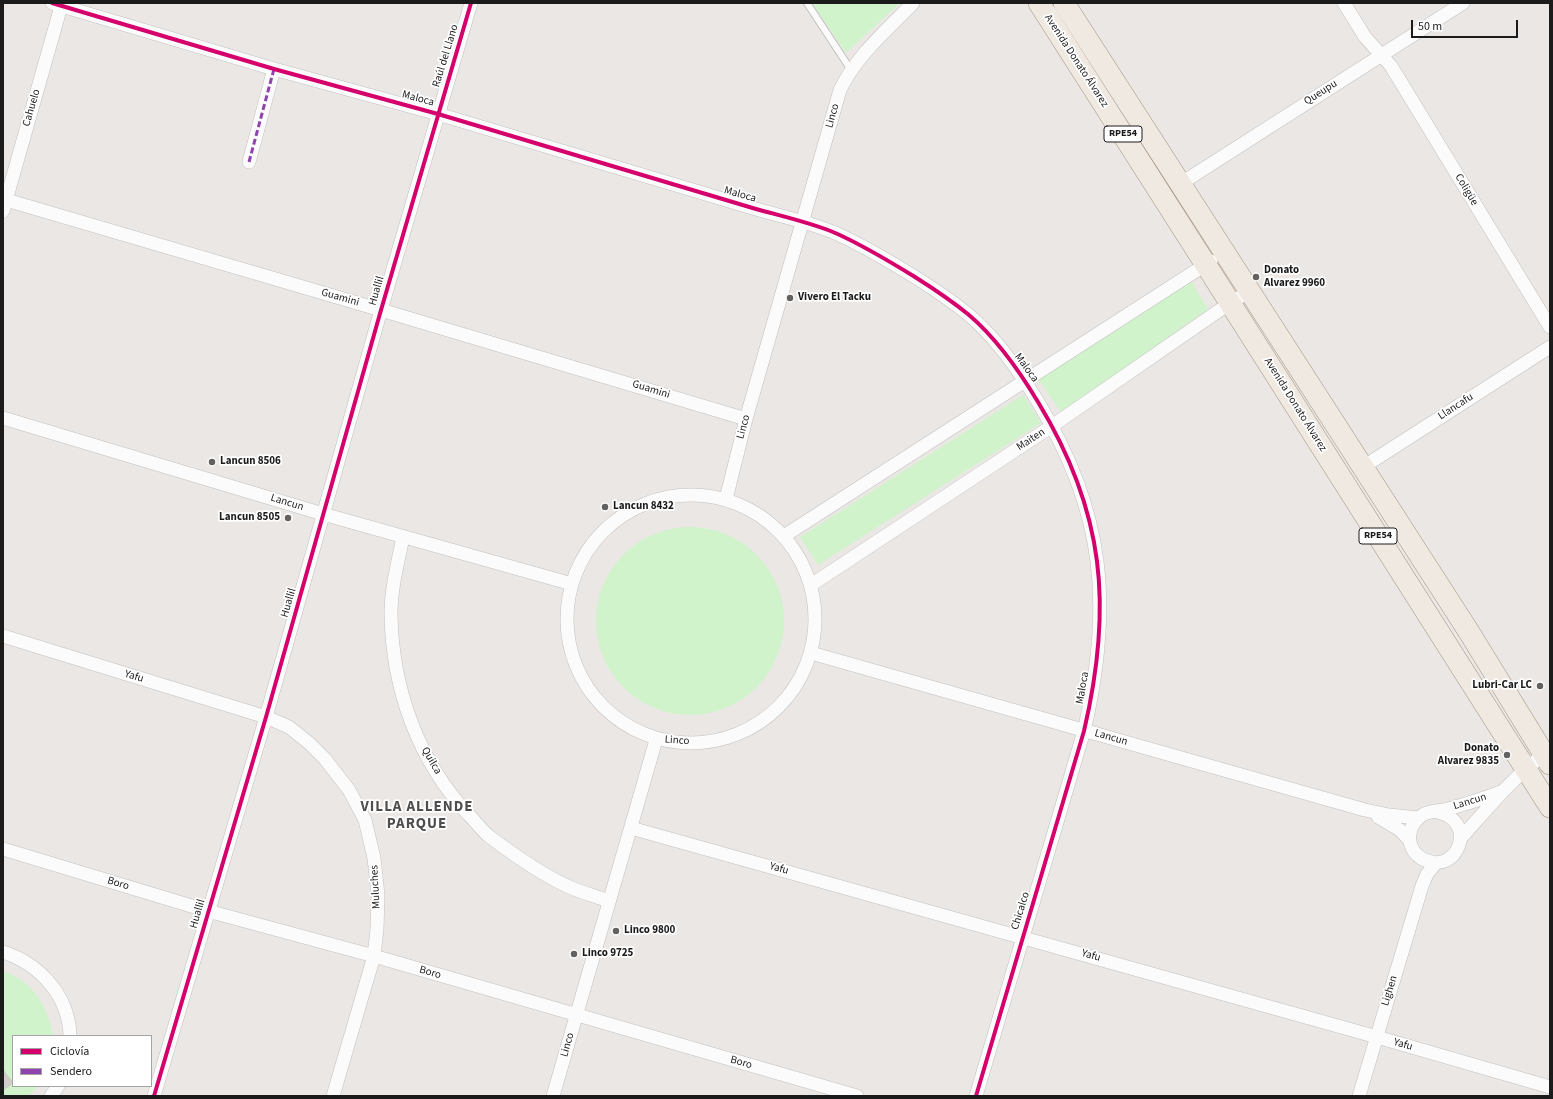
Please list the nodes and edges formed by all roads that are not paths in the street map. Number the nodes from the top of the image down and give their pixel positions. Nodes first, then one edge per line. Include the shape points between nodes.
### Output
1 (471, 3) edge
2 (807, 3) edge
3 (913, 3) edge
4 (1039, 3) edge
5 (1064, 3) edge
6 (1344, 3) edge
7 (1463, 3) edge
8 (58, 4) edge
9 (1381, 54) junction
10 (274, 69) junction
11 (851, 70) junction
12 (438, 114) junction
13 (249, 162) dead end
14 (1180, 184) junction
15 (4, 203) edge
16 (802, 221) junction
17 (1224, 252) junction
18 (1206, 265) junction
19 (1250, 291) junction
20 (1230, 303) junction
21 (381, 310) junction
22 (1550, 327) edge
23 (1550, 347) edge
24 (1025, 381) junction
25 (3, 418) edge
26 (746, 418) junction
27 (1052, 426) junction
28 (1363, 467) junction
29 (726, 499) junction
30 (323, 514) junction
31 (784, 536) junction
32 (403, 537) junction
33 (572, 584) junction
34 (811, 585) junction
35 (3, 636) edge
36 (811, 653) junction
37 (266, 717) junction
38 (1084, 731) junction
39 (656, 740) junction
40 (1548, 756) edge
41 (1526, 769) junction
42 (1503, 791) junction
43 (1550, 807) edge
44 (1365, 810) junction
45 (1438, 812) junction
46 (1418, 818) junction
47 (631, 828) junction
48 (1461, 838) junction
49 (1413, 847) junction
50 (3, 849) edge
51 (1436, 863) junction
52 (1422, 886) junction
53 (609, 901) junction
54 (208, 911) junction
55 (1022, 937) junction
56 (3, 952) edge
57 (374, 956) junction
58 (576, 1015) junction
59 (70, 1035) edge
60 (1377, 1037) junction
61 (57, 1087) edge
62 (1550, 1087) edge
63 (153, 1090) edge
64 (51, 1096) edge
65 (333, 1096) edge
66 (553, 1096) edge
67 (857, 1096) edge
68 (976, 1096) edge
69 (1359, 1096) edge

1 - 12 street, Raúl del Llano
2 - 11 lane
3 - 11 street, Linco via 862,55
4 - 18 main road, Avenida Donato Álvarez / RPE54
5 - 14 main road, Avenida Donato Álvarez / RPE54
6 - 9 street, Coligüe via 1365,37
7 - 9 street, Queupu
8 - 10 street, Maloca
8 - 15 street, Cahuelo
9 - 14 street, Queupu
9 - 22 street, Coligüe via 1391,66
10 - 12 street, Maloca
10 - 13 street
11 - 16 street, Linco via 840,90
12 - 16 street, Maloca
12 - 21 street, Huallil
14 - 17 main road, Avenida Donato Álvarez / RPE54
15 - 21 street, Guamini
16 - 24 street, Maloca via 833,232 895,264 949,299 988,333
16 - 26 street, Linco
17 - 18 street
17 - 19 main road, Avenida Donato Álvarez / RPE54
18 - 20 main road, Avenida Donato Álvarez / RPE54
18 - 24 street
19 - 20 street, Maiten
19 - 28 main road, Avenida Donato Álvarez / RPE54
20 - 27 street, Maiten
20 - 41 main road, Avenida Donato Álvarez / RPE54
21 - 26 street, Guamini
21 - 30 street, Huallil
23 - 28 street, Llancafu
24 - 27 street, Maloca
24 - 31 street
25 - 30 street, Lancun
26 - 29 street, Linco
27 - 34 street, Maiten
27 - 38 street, Maloca via 1076,475 1090,519 1098,567 1100,628 1096,669
28 - 40 main road, Avenida Donato Álvarez / RPE54
29 - 31 street, Linco via 768,521
29 - 33 street, Linco via 700,495 672,496 645,504 620,517 599,536 582,558
30 - 32 street, Lancun
30 - 37 street, Huallil
31 - 34 street, Linco via 800,559
32 - 33 street, Lancun
32 - 53 street, Quilca via 393,585 391,614 394,655 400,689 414,730 428,759 454,799 489,836 532,867 567,886
33 - 39 street, Linco via 567,617 571,650 583,681 604,707 630,727
34 - 36 street, Linco via 815,607 815,630
35 - 37 street, Yafu
36 - 38 street, Lancun
36 - 39 street, Linco via 799,682 779,707 754,726 724,738 693,743
37 - 54 street, Huallil
37 - 57 street, Muluches via 289,727 325,759 348,790 365,820 374,858 378,895
38 - 44 street, Lancun
38 - 55 street, Chicalco
39 - 47 street, Linco
40 - 41 street, Lancun
41 - 42 street, Lancun
41 - 43 main road, Avenida Donato Álvarez / RPE54
42 - 45 street, Lancun
42 - 48 street, Lancun
44 - 46 street, Lancun
44 - 49 street, Lancun via 1400,830
45 - 46 street, Lancun via 1424,814
45 - 48 street, Lancun via 1452,818 1457,824
46 - 49 street via 1410,833
47 - 53 street, Linco
47 - 55 street, Yafu
48 - 51 street, Lancun via 1456,853
49 - 51 street, Lancun via 1421,858
49 - 52 street, Lighen
50 - 54 street, Boro
51 - 52 street, Lighen
52 - 60 street, Lighen
53 - 58 street, Linco
54 - 57 street, Boro
54 - 63 street, Huallil
55 - 60 street, Yafu
55 - 68 street, Chicalco
56 - 59 street via 26,962 48,980 63,1005
57 - 58 street, Boro
57 - 65 street, Muluches
58 - 66 street, Linco
58 - 67 street, Boro
60 - 62 street, Yafu
60 - 69 street, Lighen
61 - 64 street

